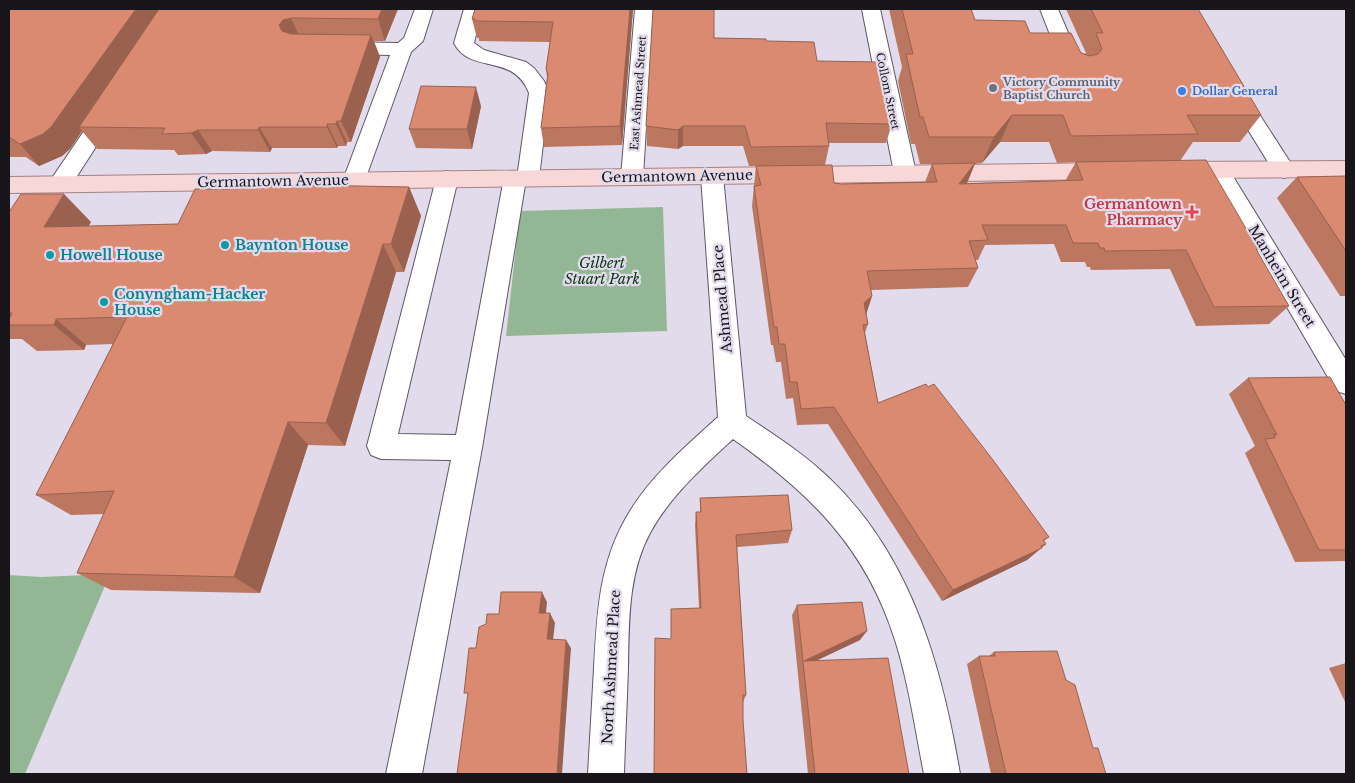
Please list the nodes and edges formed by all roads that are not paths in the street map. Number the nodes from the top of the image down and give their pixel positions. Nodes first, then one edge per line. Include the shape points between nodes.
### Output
1 (424, 9) edge
2 (473, 9) edge
3 (644, 9) edge
4 (871, 9) edge
5 (1049, 9) edge
6 (319, 48) edge
7 (402, 49) junction
8 (1223, 73) edge
9 (1076, 75) edge
10 (120, 92) edge
11 (1346, 169) edge
12 (1218, 170) junction
13 (1284, 170) junction
14 (904, 173) junction
15 (712, 176) junction
16 (632, 177) junction
17 (522, 178) junction
18 (447, 179) junction
19 (354, 180) junction
20 (9, 184) edge
21 (60, 184) junction
22 (1346, 383) edge
23 (732, 422) junction
24 (468, 448) junction
25 (404, 774) edge
26 (606, 774) edge
27 (942, 774) edge

1 - 7 street via 413,40
2 - 17 street via 464,43 467,49 520,66 537,84 539,93
3 - 16 street, East Ashmead Street
4 - 14 street, Collom Street
5 - 9 street
6 - 7 street
7 - 19 street
8 - 13 street
10 - 21 street
11 - 13 main road, Germantown Avenue
12 - 13 main road, Germantown Avenue
12 - 14 main road, Germantown Avenue
12 - 22 street, Manheim Street
14 - 15 main road, Germantown Avenue
15 - 16 main road, Germantown Avenue
15 - 23 street, Ashmead Place
16 - 17 main road, Germantown Avenue
17 - 18 main road, Germantown Avenue
17 - 24 street
18 - 19 main road, Germantown Avenue
18 - 24 street via 381,446
19 - 21 main road, Germantown Avenue
20 - 21 main road, Germantown Avenue
23 - 26 street, North Ashmead Place via 672,478 649,505 624,554 616,578 614,601
23 - 27 street via 817,487 847,518 871,555 896,598 912,641 925,687
24 - 25 street

